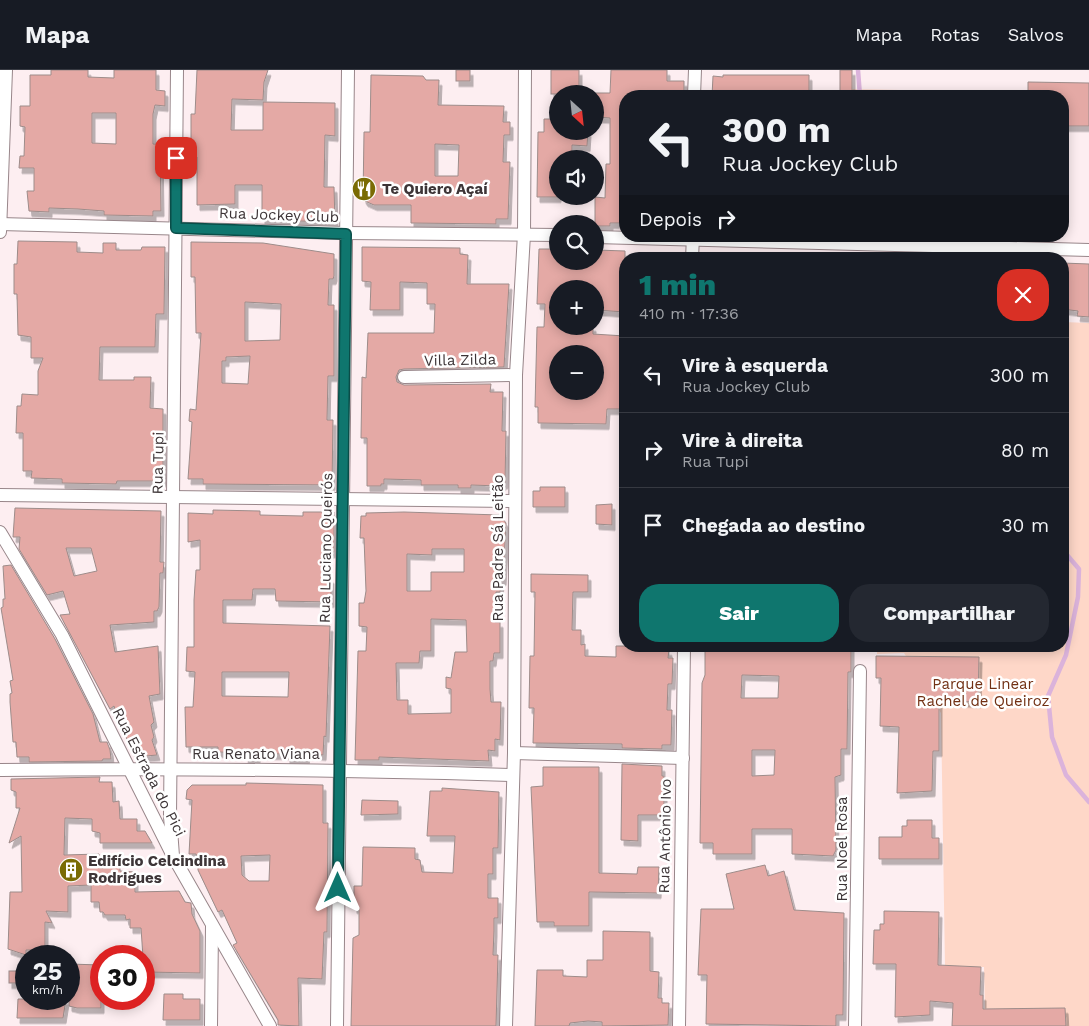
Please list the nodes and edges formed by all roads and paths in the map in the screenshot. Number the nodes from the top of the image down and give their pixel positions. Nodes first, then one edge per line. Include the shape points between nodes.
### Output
1 (6, 70) edge
2 (177, 70) edge
3 (348, 70) edge
4 (525, 70) edge
5 (695, 70) edge
6 (694, 90) edge
7 (0, 224) edge
8 (176, 228) junction
9 (0, 232) edge
10 (346, 234) junction
11 (524, 234) junction
12 (549, 235) edge
13 (604, 236) edge
14 (619, 236) edge
15 (779, 242) edge
16 (1089, 250) edge
17 (995, 252) edge
18 (1064, 252) edge
19 (516, 375) junction
20 (404, 378) dead end
21 (0, 496) edge
22 (174, 498) junction
23 (343, 498) junction
24 (514, 501) junction
25 (0, 532) edge
26 (684, 652) edge
27 (860, 671) dead end
28 (514, 753) junction
29 (683, 758) junction
30 (128, 768) junction
31 (0, 770) edge
32 (172, 770) junction
33 (339, 770) junction
34 (512, 776) junction
35 (173, 856) junction
36 (212, 925) junction
37 (211, 1026) edge
38 (270, 1026) edge
39 (337, 1026) edge
40 (506, 1026) edge
41 (680, 1026) edge
42 (855, 1026) edge

1 - 7 street
2 - 8 street, Rua Tupi
3 - 10 street, Rua Luciano Queirós
4 - 11 street, Rua Padre Sá Leitão
5 - 6 street
7 - 8 street, Rua Jockey Club
7 - 9 street
8 - 10 street, Rua Jockey Club
8 - 22 street, Rua Tupi
10 - 11 street, Rua Jockey Club
10 - 23 street, Rua Luciano Queirós
11 - 12 street, Rua Jockey Club
11 - 19 street, Rua Padre Sá Leitão
13 - 14 street
15 - 17 street
16 - 18 street
19 - 20 street, Villa Zilda
19 - 24 street, Rua Padre Sá Leitão
21 - 22 street
22 - 23 street
22 - 32 street, Rua Tupi
23 - 24 street
23 - 33 street, Rua Luciano Queirós
24 - 28 street, Rua Padre Sá Leitão
25 - 30 street, Rua Estrada do Pici via 62,635
26 - 29 street, Rua Antônio Ivo
27 - 42 street, Rua Noel Rosa
28 - 29 street
28 - 34 street, Rua Padre Sá Leitão
29 - 41 street, Rua Antônio Ivo
30 - 31 street, Rua Renato Viana
30 - 32 street, Rua Renato Viana
30 - 35 street, Rua Estrada do Pici
32 - 33 street, Rua Renato Viana
32 - 35 street, Rua Tupi via 170,816
33 - 34 street, Rua Renato Viana
33 - 39 street, Rua Luciano Queirós
34 - 40 street, Rua Padre Sá Leitão
35 - 36 street, Rua Estrada do Pici
36 - 37 street
36 - 38 street, Rua Estrada do Pici

